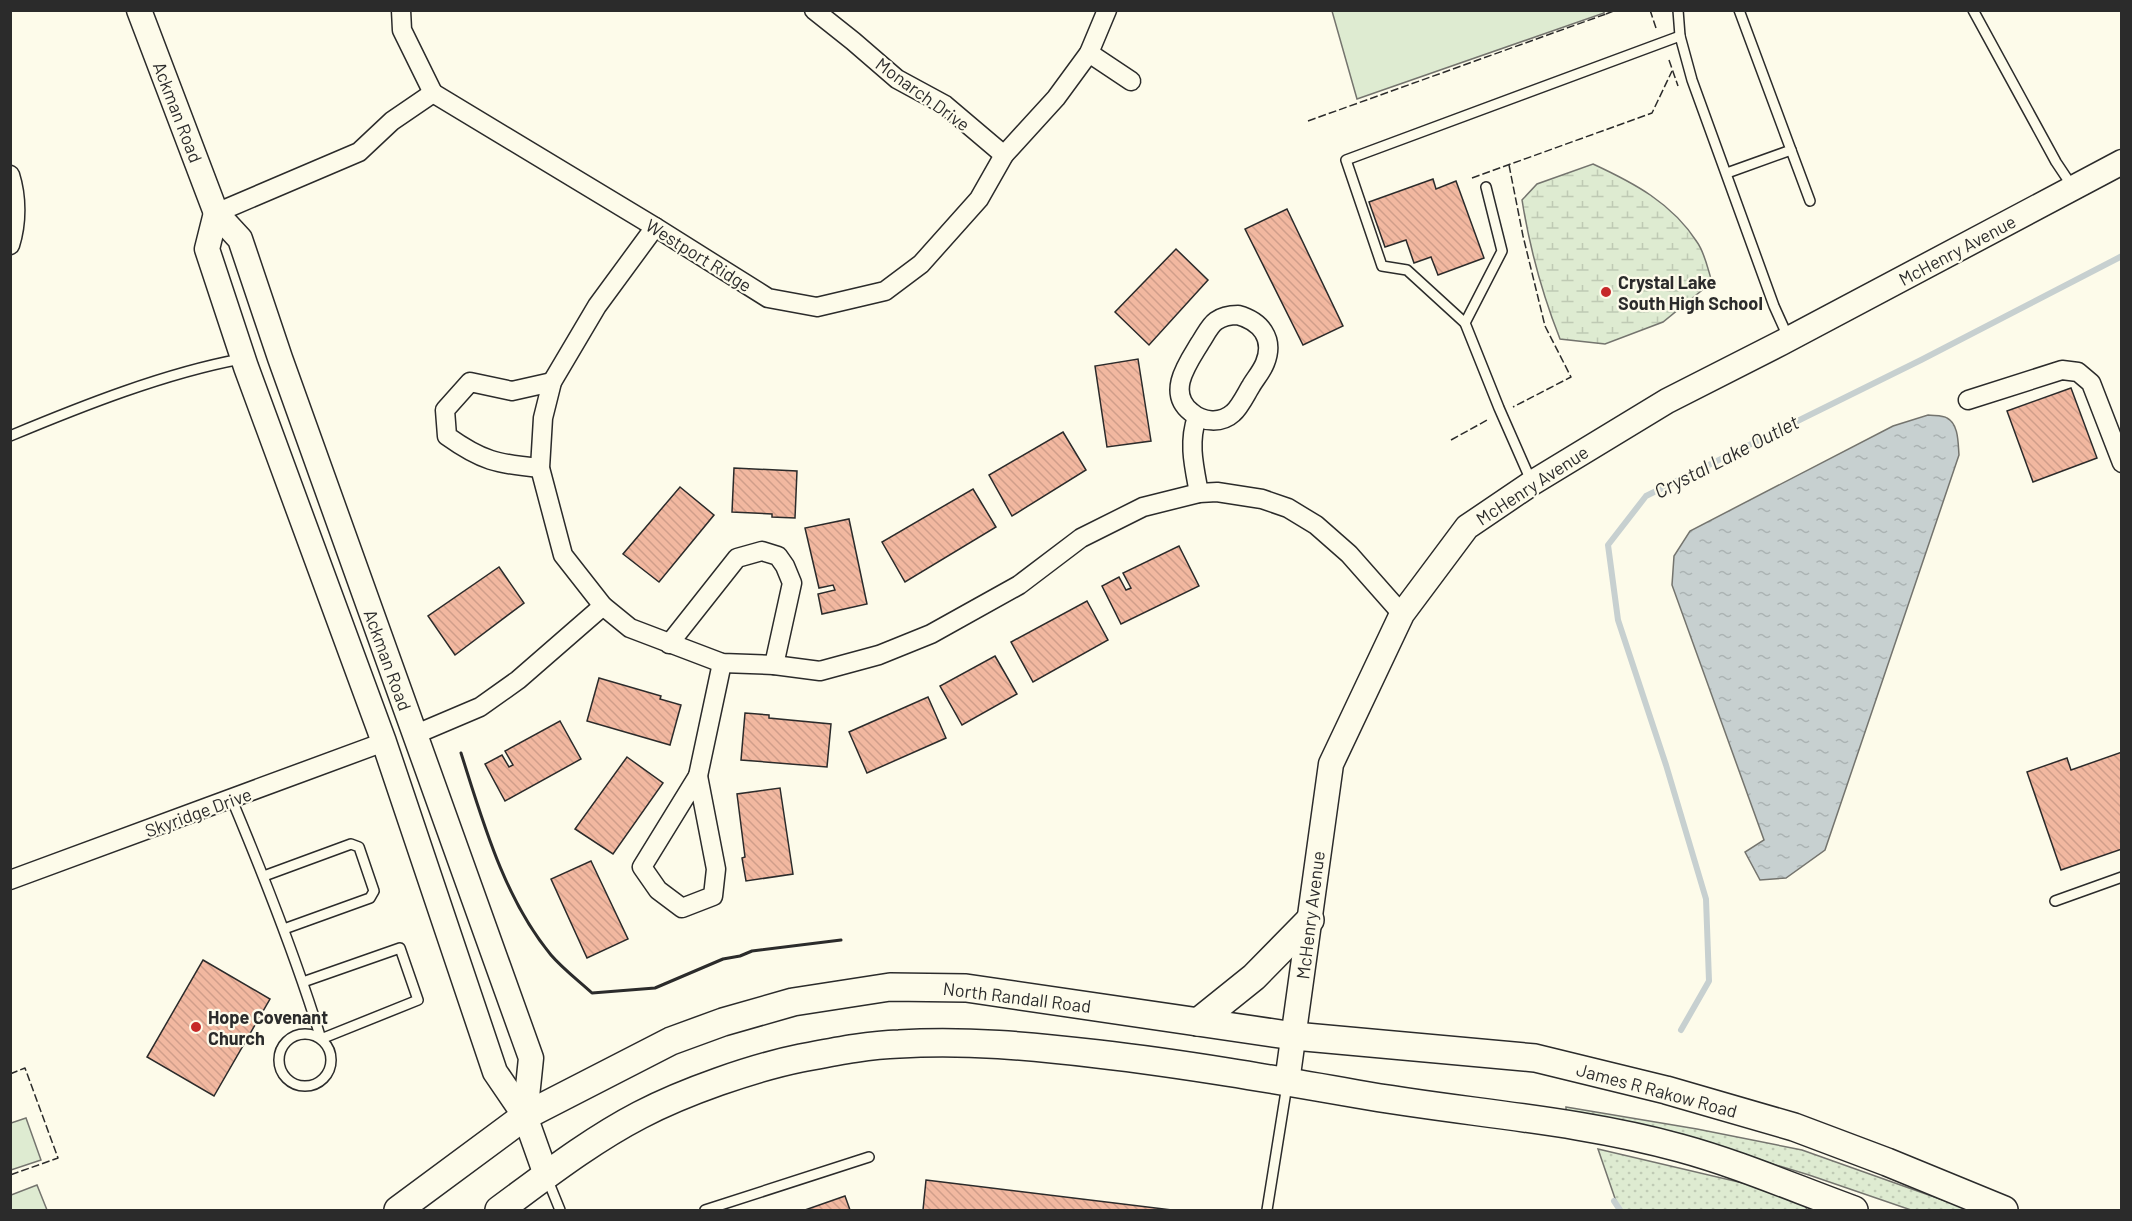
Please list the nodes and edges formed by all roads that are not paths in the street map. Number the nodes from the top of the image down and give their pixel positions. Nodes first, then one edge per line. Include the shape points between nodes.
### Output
1 (139, 10) edge
2 (401, 10) edge
3 (814, 10) edge
4 (1107, 10) edge
5 (1678, 10) edge
6 (1739, 10) edge
7 (1972, 10) edge
8 (1680, 36) junction
9 (1089, 53) junction
10 (1131, 81) dead end
11 (433, 93) junction
12 (1791, 150) junction
13 (1004, 155) junction
14 (2121, 162) edge
15 (1727, 173) junction
16 (10, 175) edge
17 (1486, 187) dead end
18 (2074, 188) junction
19 (1810, 201) dead end
20 (216, 213) junction
21 (656, 227) junction
22 (10, 245) edge
23 (1466, 323) junction
24 (1789, 339) junction
25 (243, 359) junction
26 (552, 382) junction
27 (1968, 400) dead end
28 (1197, 417) junction
29 (10, 436) edge
30 (2121, 463) edge
31 (540, 468) junction
32 (1532, 483) junction
33 (1199, 493) junction
34 (603, 606) junction
35 (1402, 614) junction
36 (669, 644) junction
37 (722, 663) junction
38 (774, 665) junction
39 (414, 735) junction
40 (384, 742) junction
41 (698, 776) junction
42 (232, 800) junction
43 (264, 876) junction
44 (2121, 877) edge
45 (10, 880) edge
46 (2055, 901) dead end
47 (1310, 920) junction
48 (284, 929) junction
49 (303, 982) junction
50 (1198, 1022) junction
51 (1294, 1036) junction
52 (321, 1040) junction
53 (1287, 1082) junction
54 (525, 1116) junction
55 (869, 1157) dead end
56 (546, 1175) junction
57 (398, 1210) edge
58 (499, 1210) edge
59 (560, 1210) edge
60 (705, 1210) edge
61 (1267, 1210) edge
62 (1854, 1210) edge
63 (2004, 1210) edge

1 - 20 street, Ackman Road
2 - 11 street via 402,30
3 - 13 street, Monarch Drive via 897,79 945,105
4 - 9 street, Westport Ridge
5 - 8 lane
6 - 12 lane
7 - 18 lane
8 - 15 lane
8 - 23 lane via 1346,160 1382,266 1407,270
9 - 10 street
9 - 13 street, Westport Ridge via 1056,98
11 - 20 street via 392,121 359,152
11 - 21 street, Westport Ridge
12 - 15 lane
12 - 19 lane
13 - 21 street, Westport Ridge via 979,199 921,264 885,291 817,307 768,298
14 - 18 street, McHenry Avenue
15 - 24 lane
16 - 22 street via 16,206
17 - 23 lane via 1502,251
18 - 24 street, McHenry Avenue
20 - 25 street, Ackman Road via 207,249
20 - 39 street, Ackman Road via 240,239
21 - 26 street via 597,306
23 - 32 lane
24 - 32 street, McHenry Avenue via 1667,401
25 - 29 lane via 209,365 127,392
25 - 40 street, Ackman Road
26 - 31 street via 543,418
26 - 31 street via 512,391 470,382 445,410 447,436 472,454 503,465
27 - 30 street via 2062,370 2078,372 2091,382
28 - 28 street via 1222,419 1234,413 1265,363 1269,351 1267,338 1251,318 1225,316 1214,322 1182,372 1180,397 1186,409
28 - 33 street via 1192,454
31 - 34 street via 563,555
32 - 35 street, McHenry Avenue via 1467,527
33 - 35 street via 1217,492 1288,508 1316,525 1349,554
33 - 38 street via 1143,507 1081,538 1019,585 931,633 879,655 820,671
34 - 36 street via 630,628
34 - 39 street via 518,680 480,707
35 - 47 street, McHenry Avenue via 1331,764
36 - 37 street
36 - 38 street via 737,558 762,551 778,556 792,583
37 - 38 street
37 - 41 street
39 - 54 street, Ackman Road via 531,1058
40 - 42 street, Skyridge Drive
40 - 54 street, Ackman Road via 495,1072
41 - 41 street via 642,867 658,890 681,908 714,896 716,869
42 - 43 lane
42 - 45 street, Skyridge Drive
43 - 48 lane
43 - 48 lane via 351,844 359,847 374,891 370,898
44 - 46 lane
47 - 50 main road via 1254,977
47 - 51 street, McHenry Avenue
48 - 49 lane
49 - 52 lane
49 - 52 lane via 400,948 418,1000
50 - 51 main road, North Randall Road
50 - 54 main road, North Randall Road via 966,988 890,987 793,1002 723,1022 671,1041
51 - 53 street, McHenry Avenue
51 - 63 main road, James R Rakow Road via 1535,1058 1638,1083 1794,1127
52 - 52 lane via 330,1054 325,1077 303,1087 288,1080 282,1074 279,1056 287,1041 304,1034
53 - 56 main road via 1021,1045 894,1044 797,1059 706,1087 640,1115
53 - 61 lane
53 - 62 main road via 1601,1130 1680,1148
54 - 56 street, Ackman Road
54 - 57 main road, North Randall Road
55 - 60 lane
56 - 58 main road
56 - 59 lane

